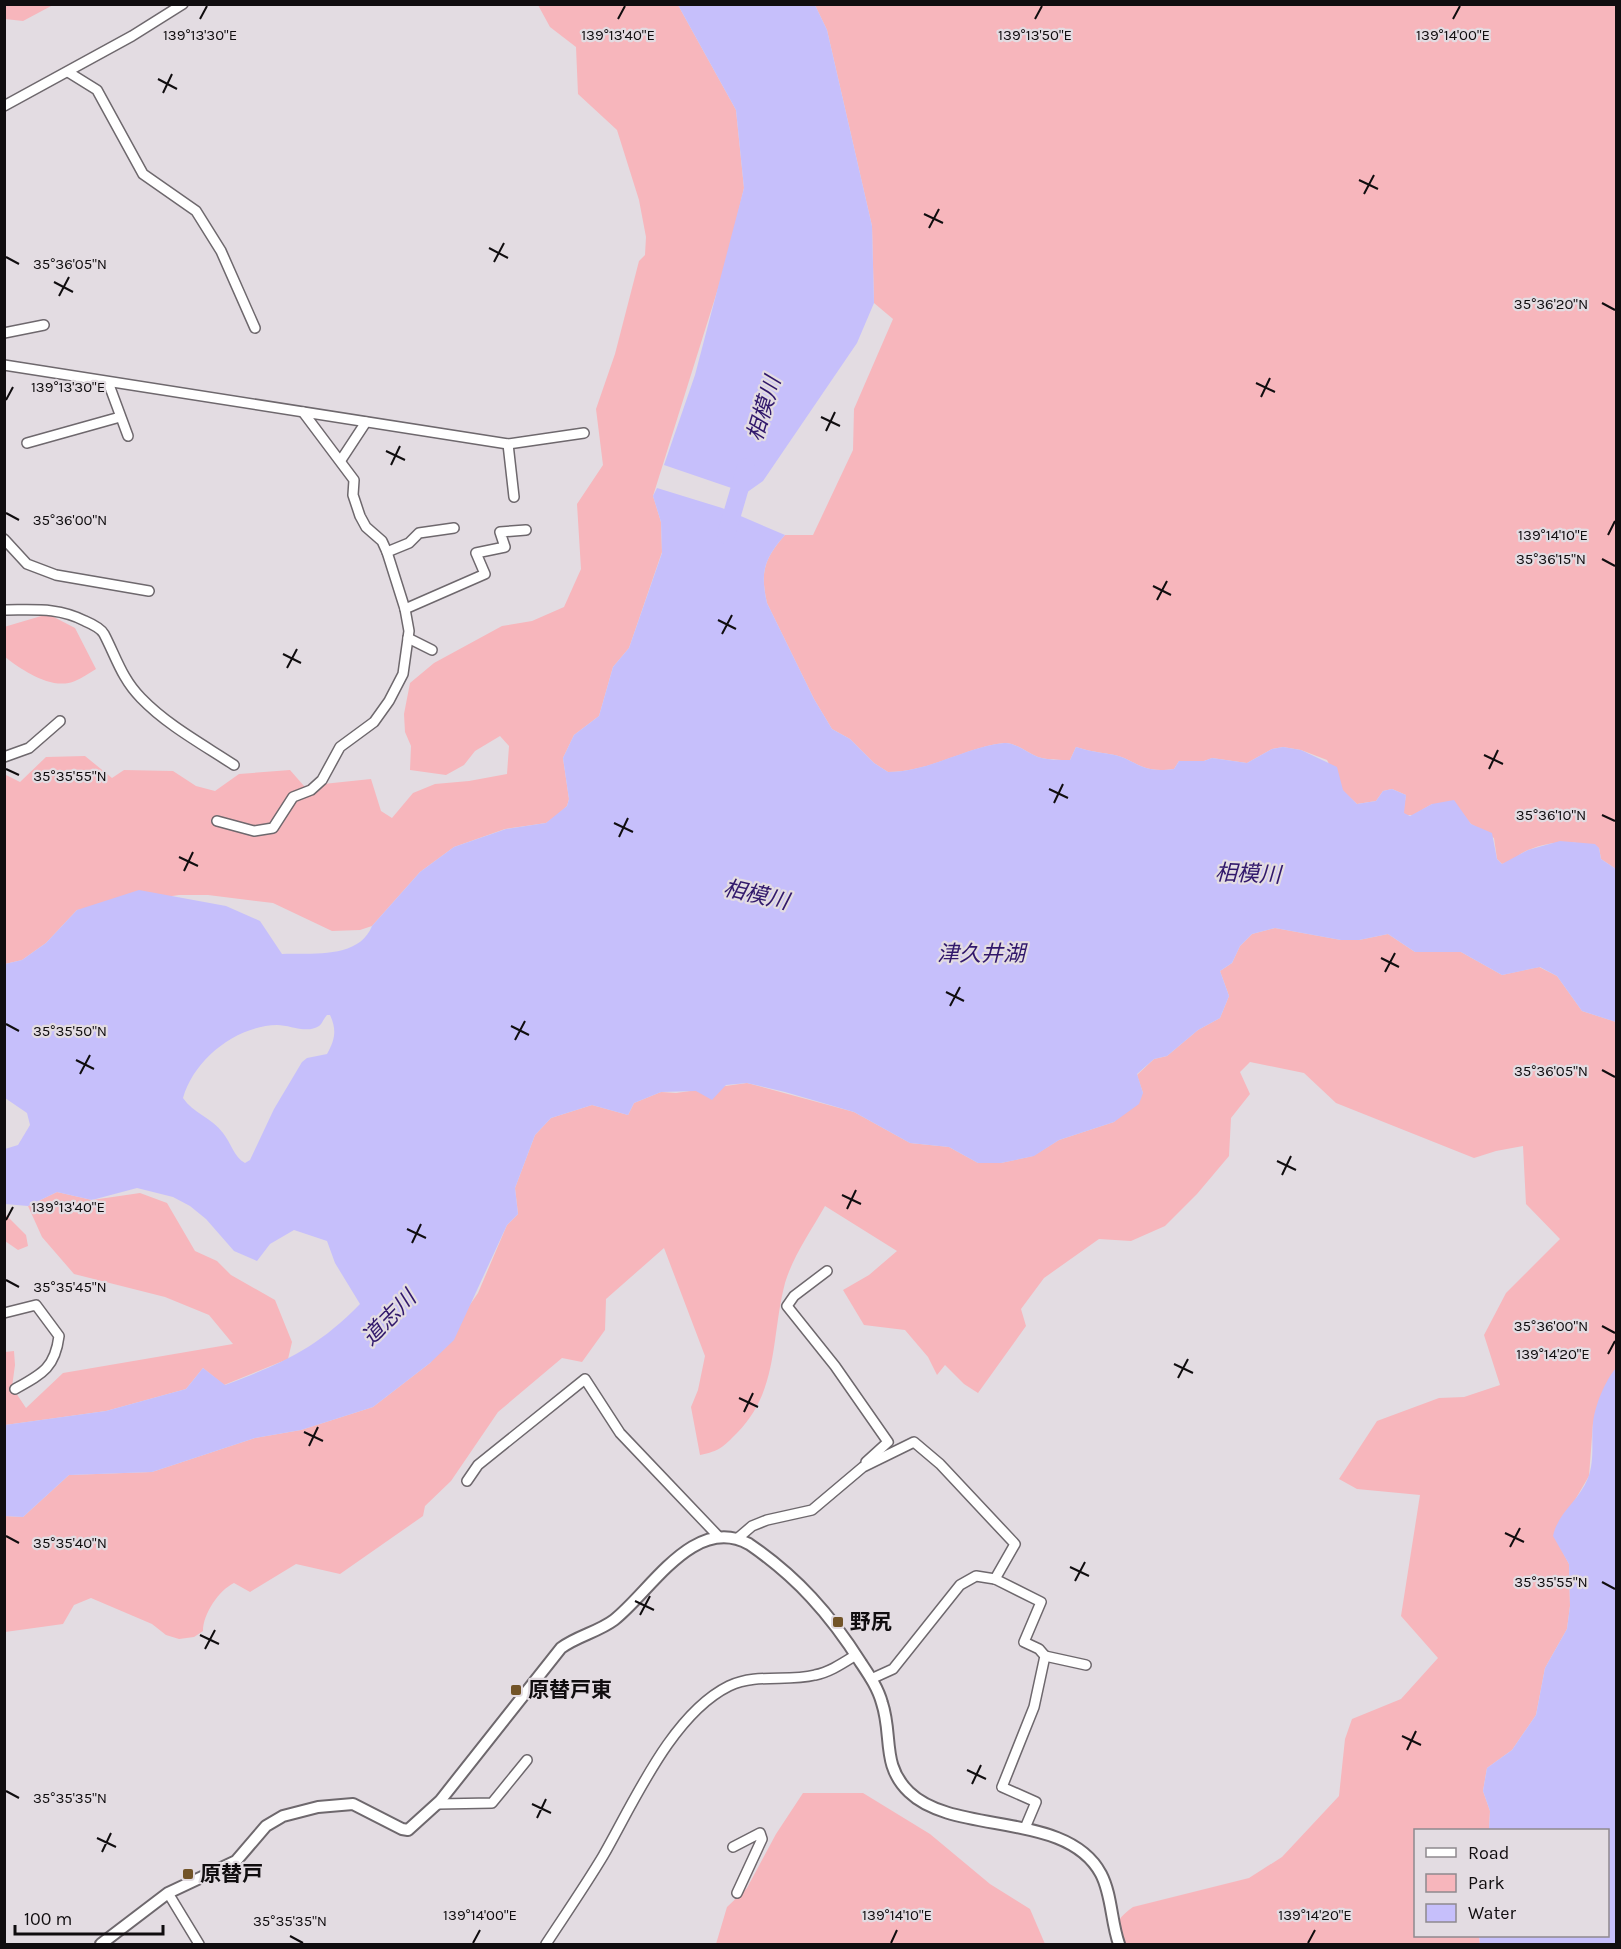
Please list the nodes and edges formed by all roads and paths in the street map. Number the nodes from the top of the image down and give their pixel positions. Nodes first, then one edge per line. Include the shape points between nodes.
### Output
1 (183, 4) edge
2 (68, 72) junction
3 (4, 106) edge
4 (44, 325) dead end
5 (255, 328) dead end
6 (4, 333) edge
7 (4, 365) edge
8 (108, 382) junction
9 (303, 412) junction
10 (120, 417) junction
11 (366, 422) junction
12 (584, 433) dead end
13 (128, 436) dead end
14 (27, 443) dead end
15 (508, 444) junction
16 (341, 460) junction
17 (514, 497) dead end
18 (454, 528) dead end
19 (526, 530) dead end
20 (4, 539) edge
21 (387, 552) junction
22 (149, 591) dead end
23 (405, 609) junction
24 (4, 610) edge
25 (408, 638) junction
26 (432, 650) dead end
27 (60, 721) dead end
28 (4, 758) edge
29 (234, 765) dead end
30 (217, 821) dead end
31 (827, 1270) dead end
32 (4, 1312) edge
33 (15, 1389) dead end
34 (863, 1467) junction
35 (467, 1481) dead end
36 (719, 1538) junction
37 (738, 1538) junction
38 (995, 1579) junction
39 (856, 1655) junction
40 (1045, 1656) junction
41 (1086, 1665) dead end
42 (871, 1679) junction
43 (527, 1760) dead end
44 (438, 1804) junction
45 (1025, 1828) junction
46 (734, 1847) dead end
47 (168, 1893) junction
48 (737, 1893) dead end
49 (101, 1944) edge
50 (199, 1944) edge
51 (546, 1944) edge
52 (1119, 1944) edge

1 - 2 street
2 - 3 street
2 - 5 street via 98,90 143,174 196,211 210,230
4 - 6 street
7 - 8 street
8 - 9 street
8 - 10 street
9 - 11 street
9 - 16 street
10 - 13 street
10 - 14 street
11 - 15 street
11 - 16 street
12 - 15 street
15 - 17 street
16 - 21 street via 354,480 353,495 360,516 366,527 382,540
18 - 21 street via 419,533 409,543
19 - 23 street via 500,532 506,547 476,553 485,574
20 - 22 street via 27,564 37,568
21 - 23 street
23 - 25 street
24 - 29 street via 67,612 93,625 103,632 122,676 140,697 163,718
25 - 26 street
25 - 30 street via 404,674 389,701 374,722 340,747 322,780 311,790 293,797 273,828 254,831
27 - 28 street via 29,748
31 - 34 street via 787,1306 888,1442
32 - 33 street via 36,1305 59,1335 49,1368
34 - 37 street via 812,1510 767,1520
34 - 38 street via 914,1442 940,1464 1015,1544
35 - 36 street via 478,1465 585,1379 620,1433
36 - 37 street
36 - 44 street via 686,1550 611,1622 561,1648
37 - 39 street via 764,1554 813,1597
38 - 40 street via 1041,1602 1024,1642
38 - 42 street via 976,1576 960,1585 893,1669
39 - 42 street
39 - 51 street via 813,1676 757,1678 732,1684 710,1696 664,1752
40 - 41 street
40 - 45 street via 1034,1707 1002,1787 1036,1802
42 - 45 street via 886,1717 893,1772 910,1793 942,1812
43 - 44 street via 492,1803
44 - 47 street via 408,1830 352,1804 294,1811 266,1826 236,1860
45 - 52 street via 1062,1842 1092,1861 1106,1887
46 - 48 street via 759,1833 762,1839
47 - 49 street
47 - 50 street

